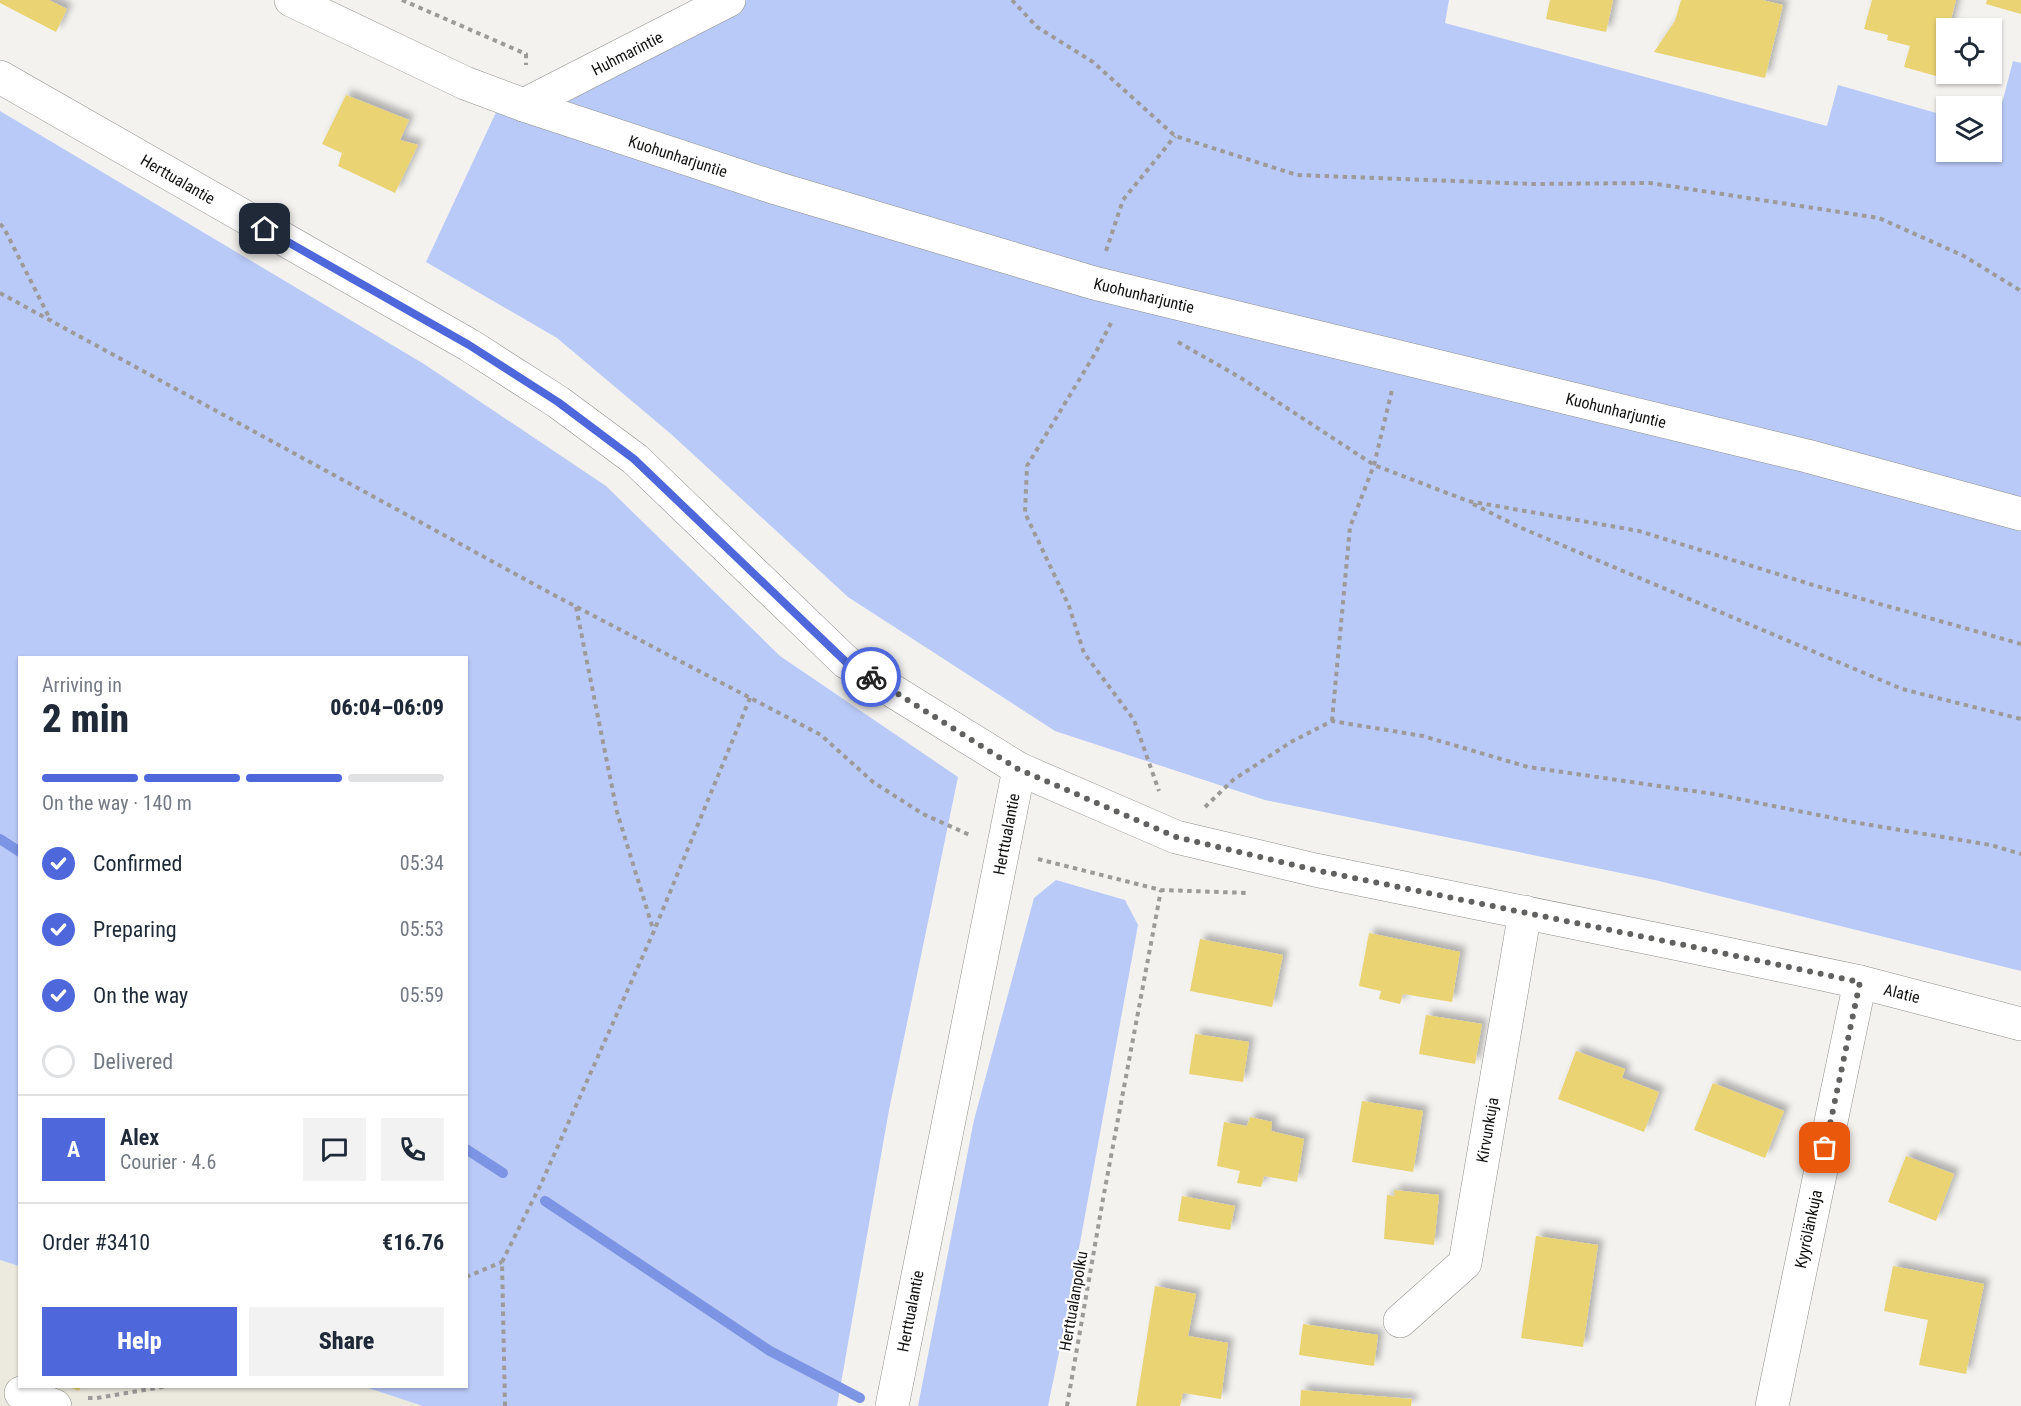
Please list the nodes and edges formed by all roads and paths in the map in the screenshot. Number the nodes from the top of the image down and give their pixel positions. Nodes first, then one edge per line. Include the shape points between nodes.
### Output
1 (291, 0) edge
2 (402, 0) edge
3 (729, 0) edge
4 (1012, 0) edge
5 (0, 77) edge
6 (524, 105) junction
7 (1175, 136) junction
8 (0, 224) edge
9 (1094, 283) junction
10 (1127, 290) junction
11 (2021, 291) edge
12 (52, 322) dead end
13 (1175, 340) dead end
14 (1401, 358) junction
15 (1374, 465) junction
16 (1468, 501) junction
17 (2021, 514) edge
18 (576, 607) dead end
19 (2021, 644) edge
20 (750, 698) dead end
21 (2021, 719) edge
22 (1332, 721) junction
23 (1018, 769) junction
24 (1176, 837) junction
25 (2021, 854) edge
26 (1161, 890) dead end
27 (1525, 912) junction
28 (654, 931) junction
29 (1860, 982) junction
30 (2021, 1024) edge
31 (502, 1262) junction
32 (468, 1276) edge
33 (1400, 1321) dead end
34 (156, 1388) edge
35 (21, 1393) dead end
36 (86, 1397) dead end
37 (55, 1406) edge
38 (505, 1406) edge
39 (892, 1406) edge
40 (1067, 1406) edge
41 (1772, 1406) edge

1 - 6 street, Kuohunharjuntie via 465,83
2 - 6 path via 526,54
3 - 6 street, Huhmarintie
4 - 7 path via 1037,27 1093,62
5 - 23 street, Herttualantie via 469,345 558,402 634,459 846,662
6 - 9 street, Kuohunharjuntie via 776,188
7 - 9 path via 1123,201
7 - 11 path via 1298,175 1533,184 1650,183 1879,218 1964,256
8 - 12 path
9 - 10 street, Kuohunharjuntie
10 - 14 street, Kuohunharjuntie
10 - 24 path via 1096,352 1027,466 1025,513 1069,606 1084,653 1134,720
13 - 15 path
14 - 15 path
14 - 17 street, Kuohunharjuntie via 1807,456
15 - 16 path
15 - 22 path via 1350,527
16 - 19 path via 1638,531
16 - 21 path via 1519,527 1902,689
18 - 28 path via 617,812
20 - 28 path
22 - 24 path via 1233,780
22 - 25 path via 1423,736 1528,767 1714,794 1991,845
23 - 24 street, Alatie
23 - 39 street, Herttualantie
24 - 27 street, Alatie via 1315,870
26 - 40 path, Herttualanpolku
27 - 29 street, Alatie
27 - 33 street, Kirvunkuja via 1465,1263
28 - 31 path
29 - 30 street, Alatie
29 - 41 street, Kyyrölänkuja
31 - 32 path
31 - 38 path
34 - 36 path
35 - 37 street

